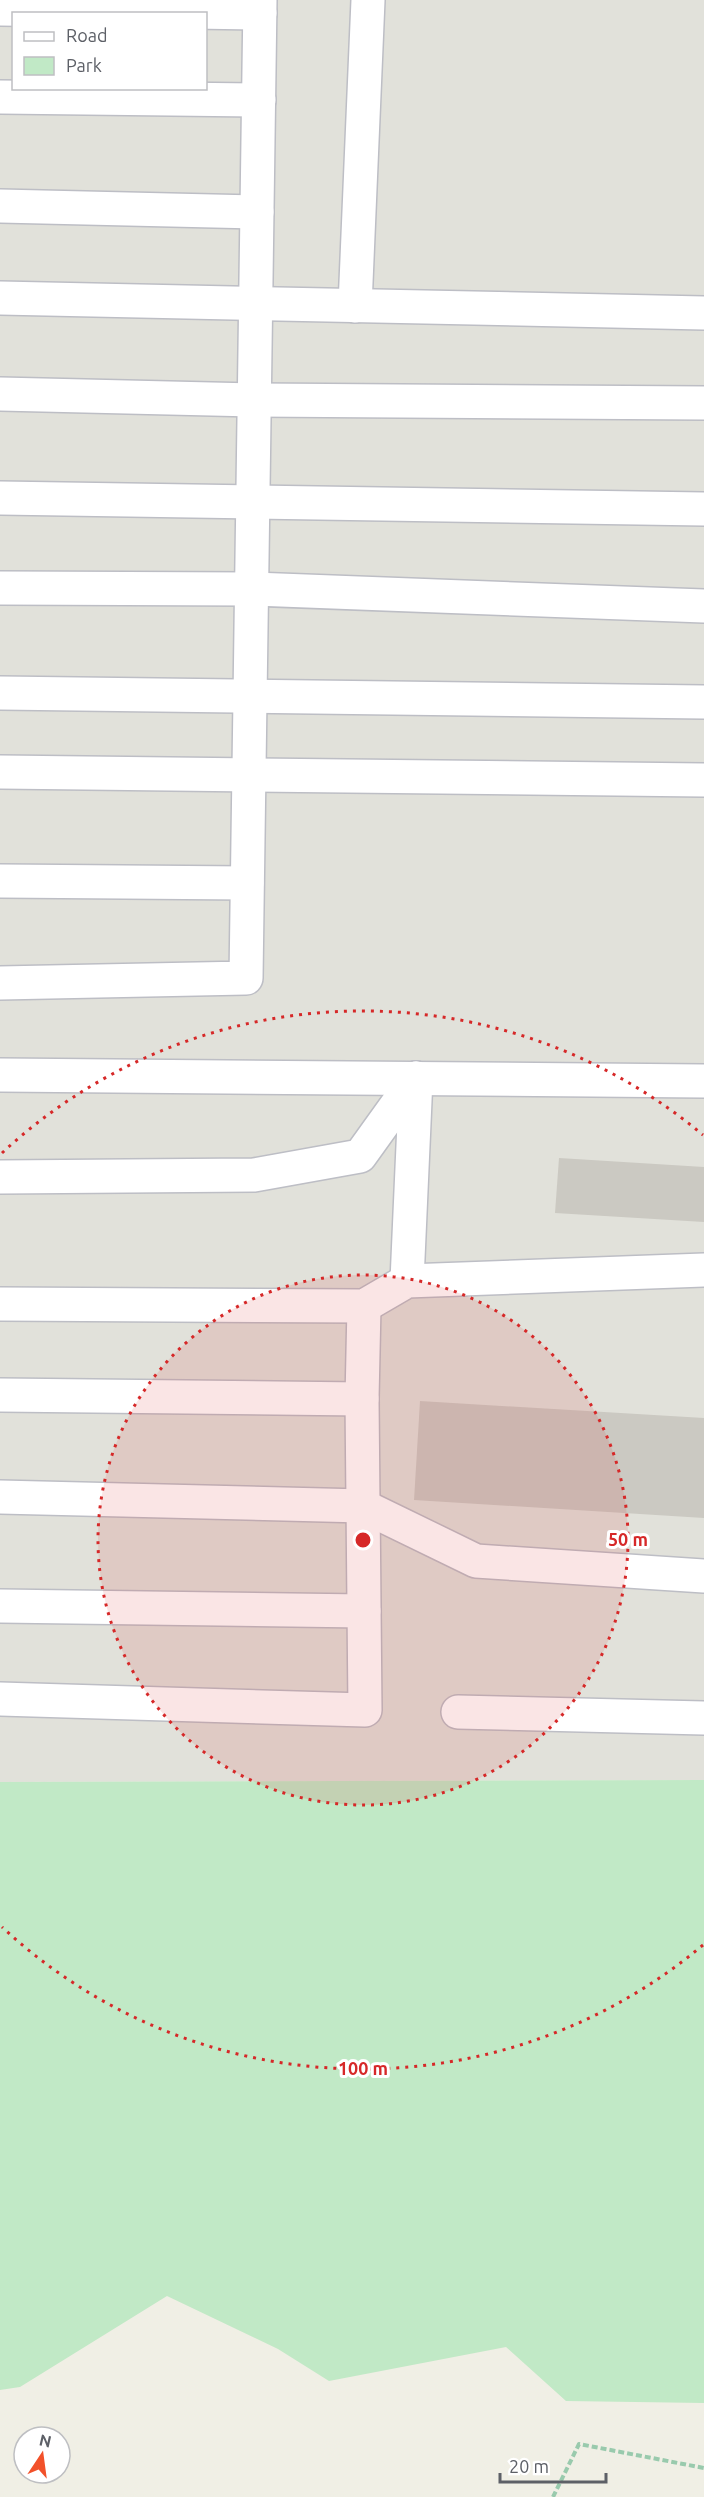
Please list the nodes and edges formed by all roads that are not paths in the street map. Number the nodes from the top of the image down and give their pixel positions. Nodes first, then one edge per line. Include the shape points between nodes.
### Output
1 (368, 0) edge
2 (260, 6) edge
3 (0, 9) edge
4 (0, 97) edge
5 (259, 100) junction
6 (0, 206) edge
7 (257, 212) junction
8 (0, 298) edge
9 (256, 304) junction
10 (355, 306) junction
11 (704, 313) edge
12 (0, 394) edge
13 (254, 400) junction
14 (704, 404) edge
15 (0, 498) edge
16 (253, 502) junction
17 (704, 509) edge
18 (0, 588) edge
19 (251, 589) junction
20 (704, 606) edge
21 (0, 693) edge
22 (250, 697) junction
23 (704, 702) edge
24 (0, 772) edge
25 (249, 775) junction
26 (704, 780) edge
27 (0, 881) edge
28 (247, 883) junction
29 (0, 982) edge
30 (0, 1075) edge
31 (416, 1078) junction
32 (704, 1081) edge
33 (0, 1177) edge
34 (704, 1270) edge
35 (407, 1281) junction
36 (0, 1304) edge
37 (364, 1306) junction
38 (0, 1395) edge
39 (362, 1399) junction
40 (0, 1497) edge
41 (363, 1506) junction
42 (704, 1576) edge
43 (0, 1606) edge
44 (364, 1611) junction
45 (0, 1699) edge
46 (458, 1713) dead end
47 (704, 1718) edge

1 - 10 lane
2 - 3 lane
2 - 5 lane
4 - 5 lane
5 - 7 lane
6 - 7 lane
7 - 9 lane
8 - 9 lane
9 - 10 lane
9 - 13 lane
10 - 11 lane
12 - 13 lane
13 - 14 lane
13 - 16 lane
15 - 16 lane
16 - 17 lane
16 - 19 lane
18 - 19 lane
19 - 20 lane
19 - 22 lane
21 - 22 lane
22 - 23 lane
22 - 25 lane
24 - 25 lane
25 - 26 lane
25 - 28 lane
27 - 28 lane
28 - 29 lane via 246,978
30 - 31 lane
31 - 32 lane
31 - 33 lane via 360,1156 254,1175
31 - 35 lane
34 - 35 lane
35 - 37 lane
36 - 37 lane
37 - 39 lane
38 - 39 lane
39 - 41 lane
40 - 41 lane
41 - 42 lane via 476,1561
41 - 44 lane
43 - 44 lane
44 - 45 lane via 365,1710
46 - 47 lane

